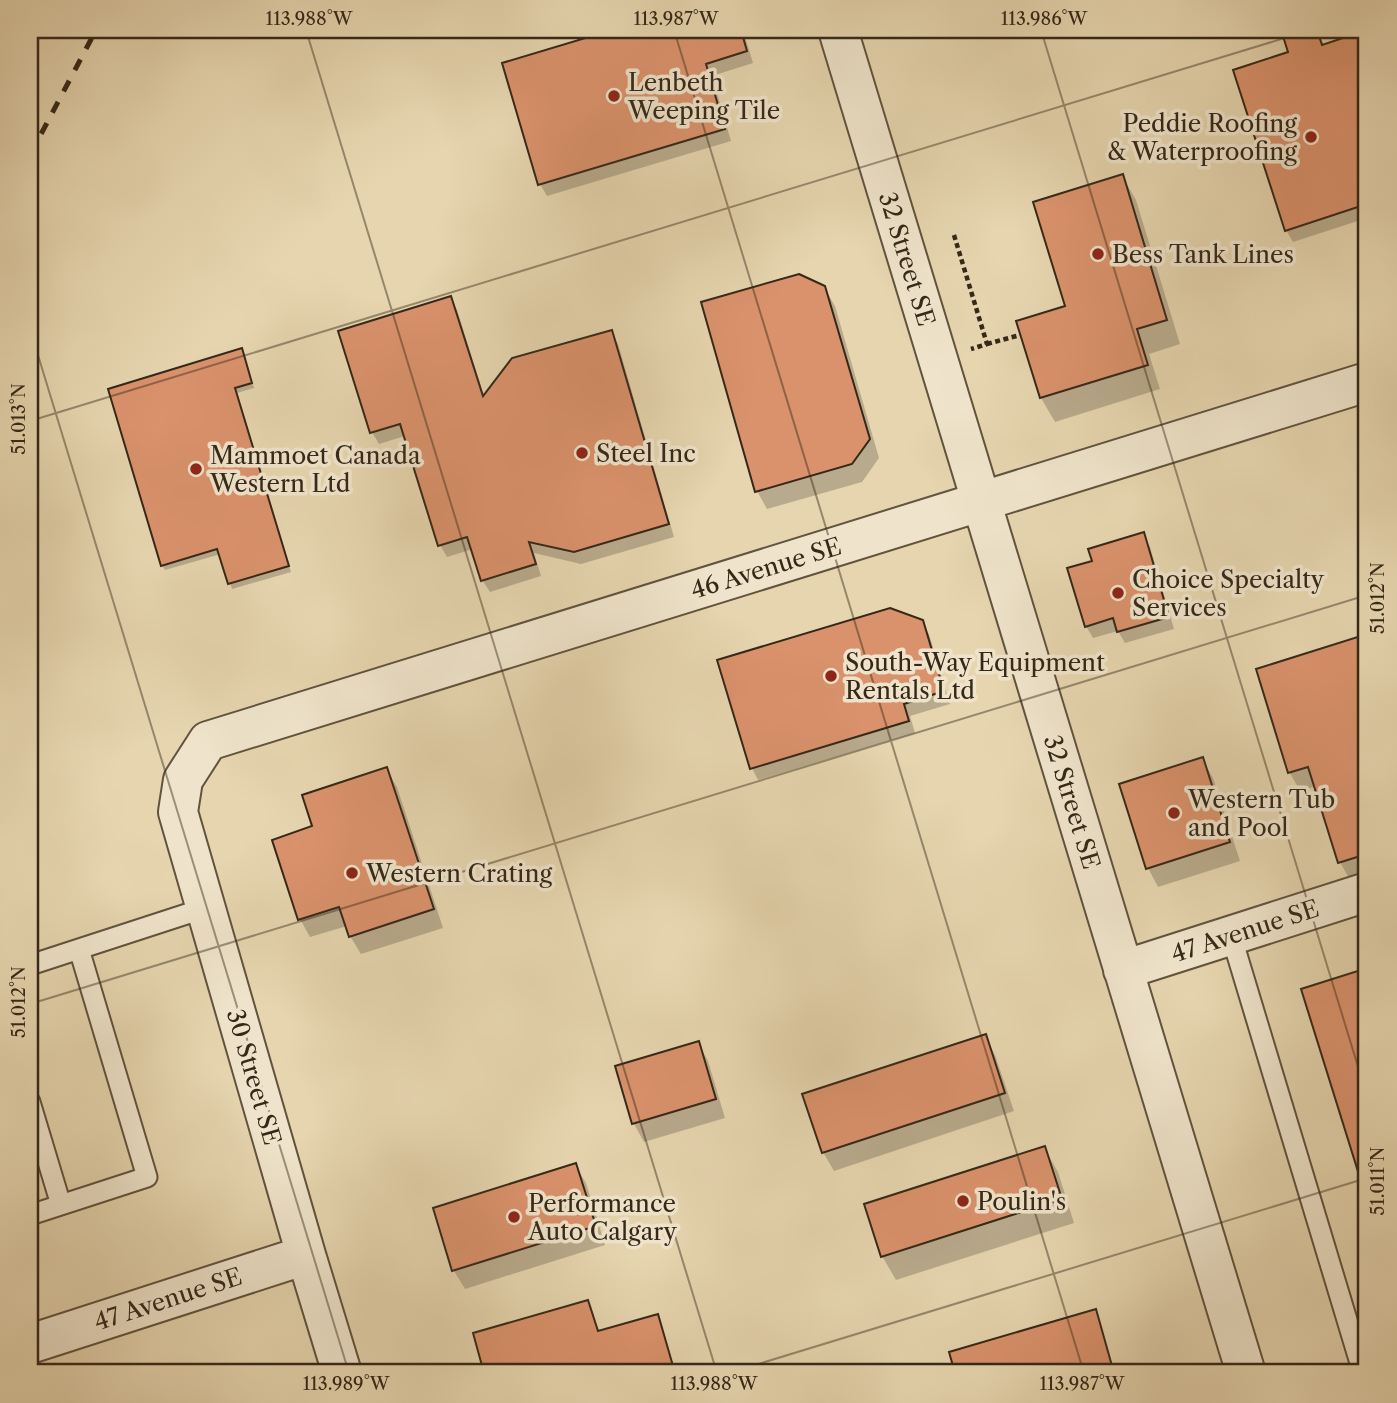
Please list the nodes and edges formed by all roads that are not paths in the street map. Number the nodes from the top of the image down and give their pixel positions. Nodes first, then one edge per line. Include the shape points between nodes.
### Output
1 (838, 30) edge
2 (1367, 382) edge
3 (981, 502) junction
4 (183, 780) joint
5 (1367, 892) edge
6 (205, 908) junction
7 (1231, 935) junction
8 (79, 949) junction
9 (30, 965) edge
10 (1123, 970) junction
11 (30, 1102) edge
12 (61, 1205) junction
13 (30, 1215) edge
14 (306, 1255) junction
15 (30, 1344) edge
16 (342, 1373) edge
17 (1245, 1373) edge
18 (1363, 1373) edge

1 - 3 street, 32 Street SE
2 - 3 street, 46 Avenue SE
3 - 4 street, 46 Avenue SE via 208,741
3 - 10 street, 32 Street SE
4 - 6 street, 30 Street SE via 178,811
5 - 7 street, 47 Avenue SE
6 - 8 lane
6 - 14 street, 30 Street SE
7 - 10 street, 47 Avenue SE
7 - 18 lane
8 - 9 lane
8 - 12 lane via 147,1177
10 - 17 street, 32 Street SE
11 - 12 lane
12 - 13 lane
14 - 15 street, 47 Avenue SE
14 - 16 street, 30 Street SE

